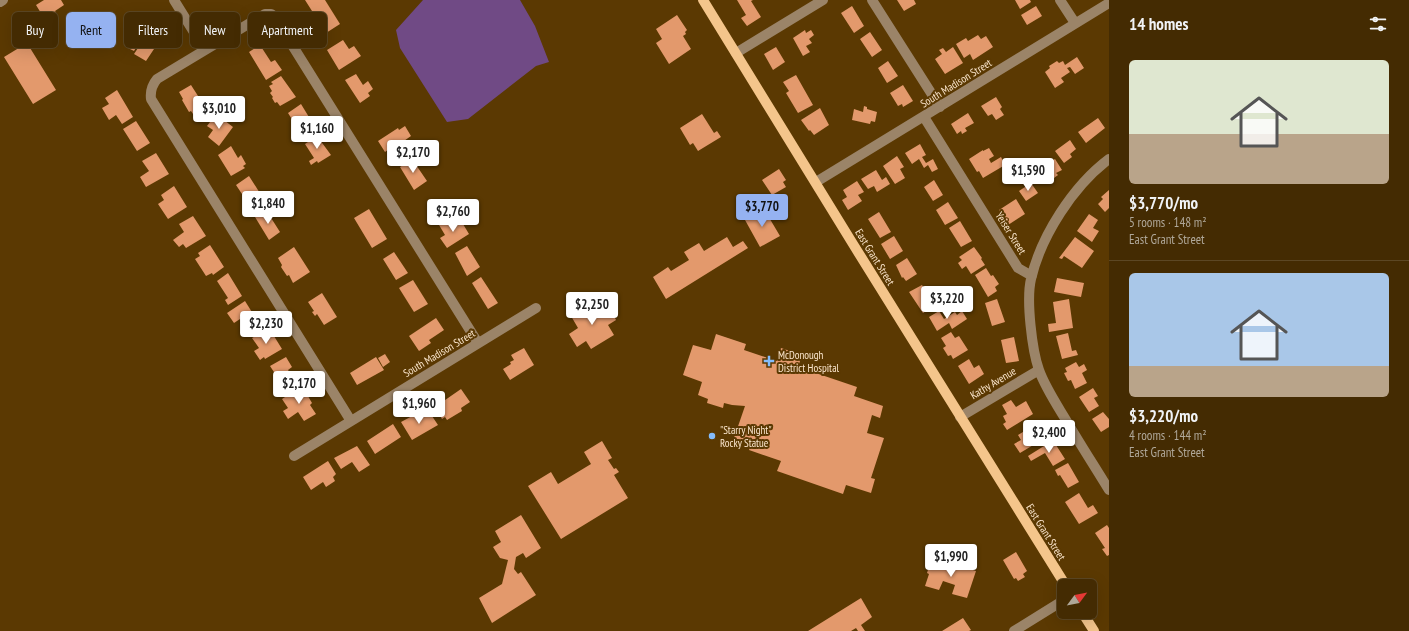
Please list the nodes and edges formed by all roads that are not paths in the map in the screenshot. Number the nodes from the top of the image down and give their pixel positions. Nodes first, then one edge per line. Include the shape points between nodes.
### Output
1 (3, 0) edge
2 (174, 0) edge
3 (703, 0) edge
4 (823, 0) edge
5 (872, 0) edge
6 (1060, 0) edge
7 (0, 2) edge
8 (1109, 3) edge
9 (1075, 23) junction
10 (205, 50) junction
11 (736, 53) junction
12 (940, 107) junction
13 (924, 117) junction
14 (1109, 160) edge
15 (816, 182) junction
16 (1032, 276) junction
17 (536, 308) dead end
18 (478, 344) junction
19 (1039, 370) junction
20 (960, 417) junction
21 (351, 421) junction
22 (294, 456) dead end
23 (1109, 490) edge
24 (1062, 579) edge
25 (1057, 604) edge
26 (1086, 619) edge
27 (1014, 631) edge
28 (1094, 631) edge

1 - 7 street
2 - 10 street
3 - 11 main road, East Grant Street
4 - 11 street
5 - 12 street
6 - 9 street
8 - 9 street, South Madison Street
9 - 12 street, South Madison Street
10 - 18 street via 265,14 274,16
10 - 21 street via 157,79 152,86 151,99
11 - 15 main road, East Grant Street
12 - 13 street, South Madison Street
13 - 15 street, South Madison Street
13 - 16 street, Yeiser Street via 1018,268
14 - 16 street via 1092,173 1074,194 1043,243
15 - 20 main road, East Grant Street
16 - 19 street via 1030,322
17 - 18 street, South Madison Street
18 - 21 street, South Madison Street
19 - 20 street, Kathy Avenue
19 - 23 street via 1057,405
20 - 24 main road, East Grant Street
21 - 22 street, South Madison Street
25 - 27 street
26 - 28 main road

